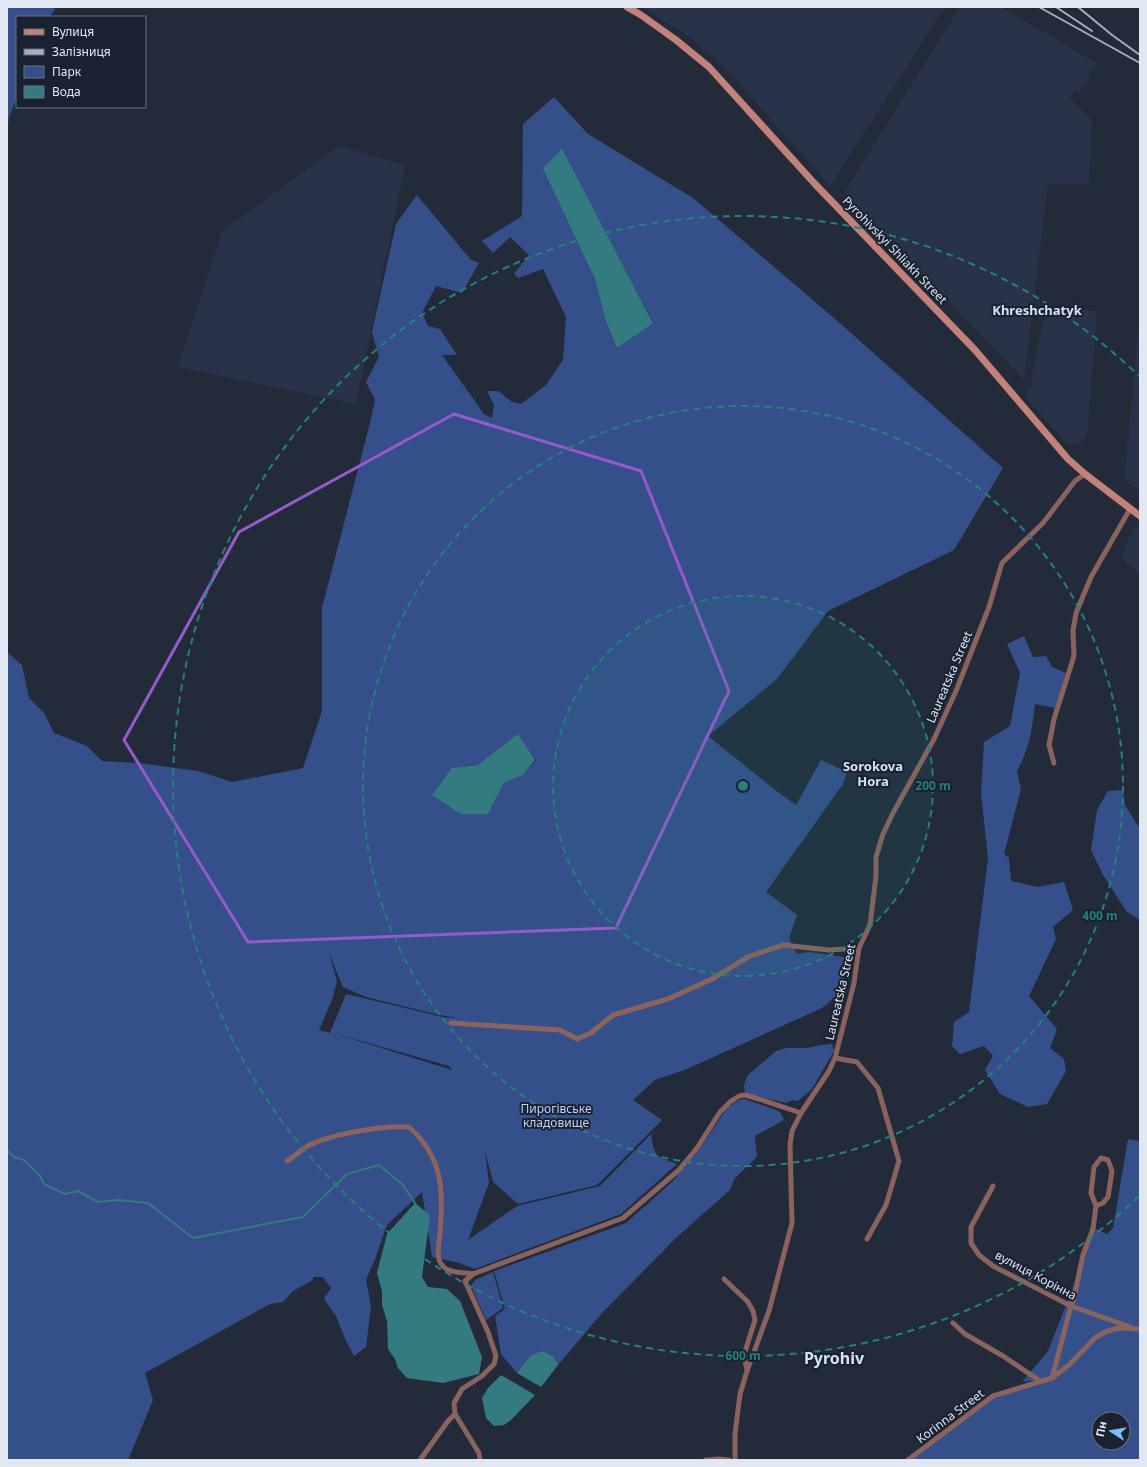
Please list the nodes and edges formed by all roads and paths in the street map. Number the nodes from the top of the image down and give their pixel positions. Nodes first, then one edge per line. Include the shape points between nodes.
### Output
1 (627, 7) edge
2 (1085, 474) junction
3 (1130, 509) junction
4 (1140, 516) edge
5 (1054, 763) dead end
6 (859, 948) junction
7 (451, 1023) dead end
8 (835, 1058) junction
9 (801, 1113) junction
10 (287, 1161) dead end
11 (993, 1186) dead end
12 (1096, 1206) junction
13 (867, 1239) dead end
14 (458, 1272) junction
15 (473, 1274) junction
16 (724, 1279) dead end
17 (465, 1280) junction
18 (1071, 1306) junction
19 (953, 1323) dead end
20 (1137, 1329) edge
21 (747, 1371) junction
22 (1052, 1378) junction
23 (1040, 1381) junction
24 (455, 1414) junction
25 (420, 1460) edge
26 (480, 1460) edge
27 (706, 1460) edge
28 (728, 1460) edge
29 (735, 1460) edge
30 (908, 1460) edge

1 - 2 street, Pyrohivskyi Shliakh Street via 676,40 708,67 815,184 975,350 1068,459
2 - 3 street, Pyrohivskyi Shliakh Street
2 - 6 street, Laureatska Street via 1075,481 1043,523 1002,563 989,607 956,691 934,739 883,834 876,857 870,925
3 - 4 street, Pyrohivskyi Shliakh Street
3 - 5 street via 1091,577 1076,613 1073,631 1074,656 1054,719 1049,745
6 - 7 street via 829,950 783,945 748,957 712,979 668,999 613,1015 591,1033 577,1039 560,1030
6 - 8 street, Laureatska Street via 854,983
8 - 9 street, Laureatska Street
8 - 13 street via 858,1062 878,1088 899,1161 886,1205
9 - 15 street via 746,1095 739,1096 720,1112 679,1170 623,1218
9 - 21 street, Laureatska Street via 792,1131 790,1145 792,1223 770,1311
10 - 14 street via 309,1145 338,1135 395,1125 409,1127 425,1143 434,1158 441,1181 438,1260 449,1271
11 - 18 street, вулиця Корінна via 971,1227 971,1243 979,1255 993,1266
12 - 12 street via 1103,1204 1108,1197 1112,1171 1108,1160 1101,1158 1094,1167 1091,1193
12 - 18 street via 1093,1229 1083,1255
14 - 15 street
14 - 17 street
15 - 17 street
16 - 21 street via 748,1302 753,1311 755,1320 744,1355
17 - 24 street via 496,1356 494,1364 482,1376 462,1389 454,1403
18 - 20 street, вулиця Корінна
18 - 22 street
19 - 23 street via 965,1334
20 - 22 street via 1118,1328 1105,1332 1095,1338 1069,1366
21 - 29 street, Laureatska Street via 740,1394
22 - 23 street, Korinna Street
23 - 30 street, Korinna Street via 993,1396
24 - 25 street
24 - 26 street via 479,1453
27 - 28 street

